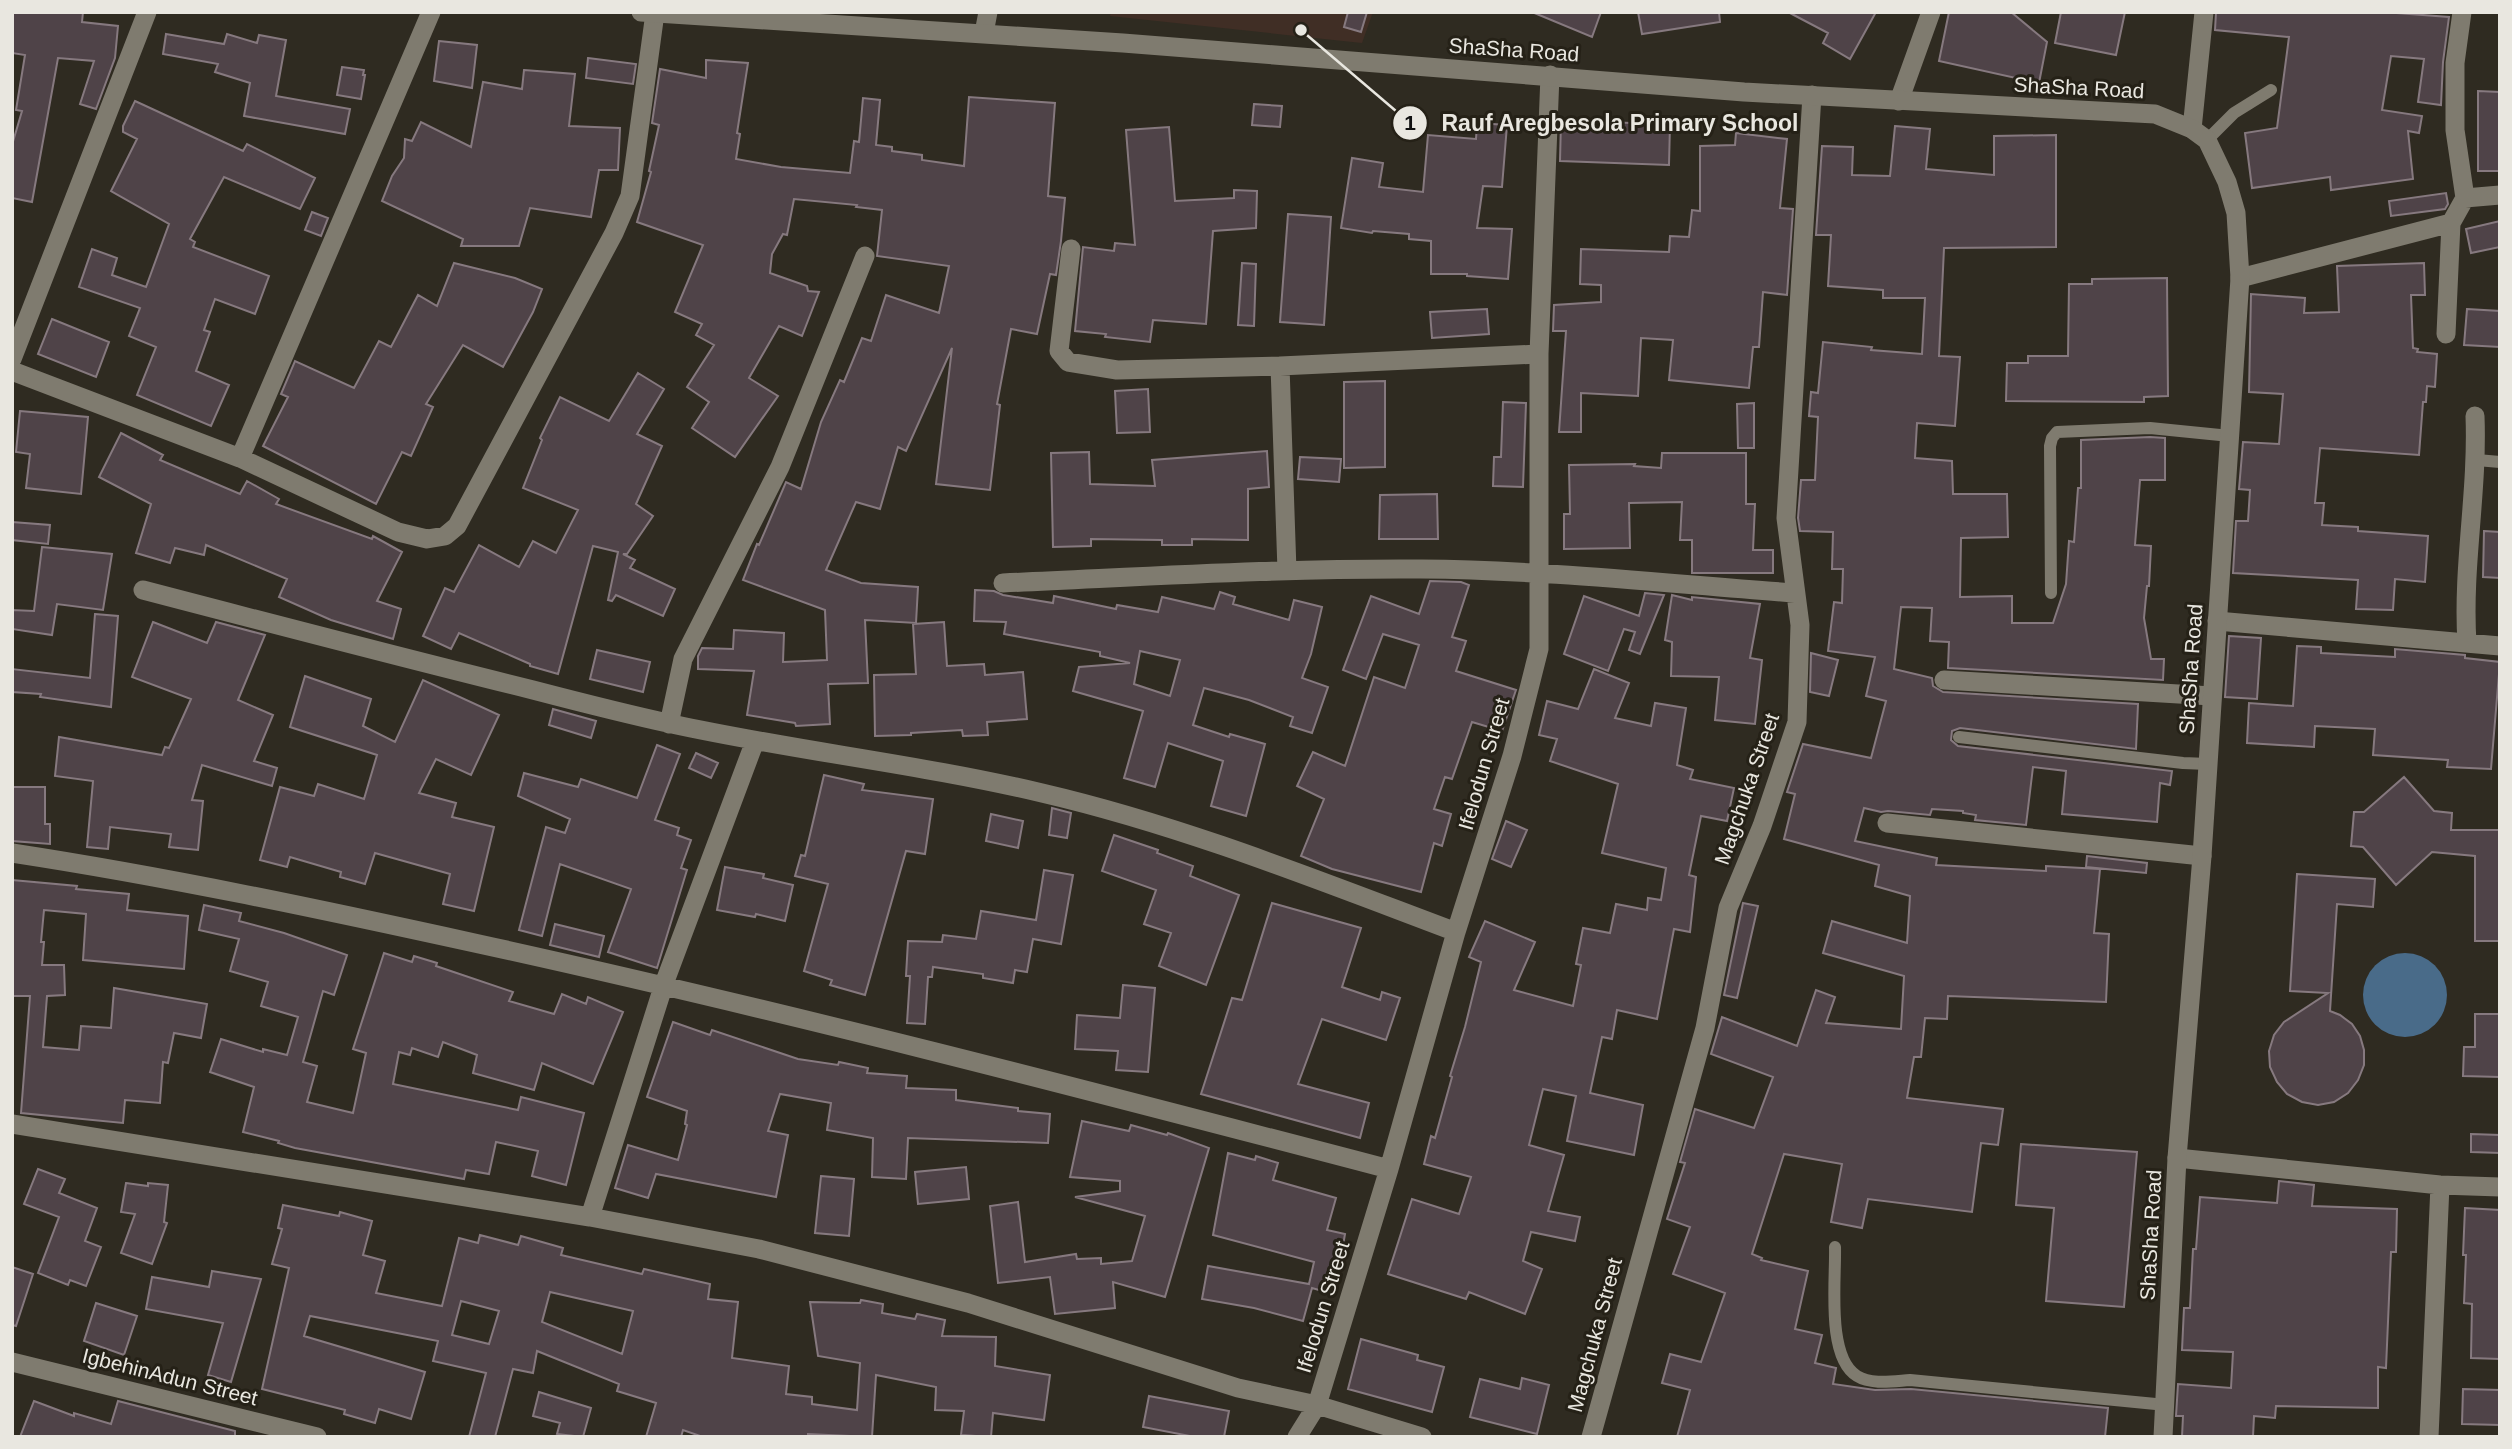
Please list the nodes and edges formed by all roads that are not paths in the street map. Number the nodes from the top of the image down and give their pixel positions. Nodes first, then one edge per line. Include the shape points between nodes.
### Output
1 (147, 12) edge
2 (430, 12) edge
3 (988, 12) edge
4 (1931, 12) edge
5 (2204, 12) edge
6 (2462, 12) edge
7 (648, 13) edge
8 (984, 33) junction
9 (1550, 75) junction
10 (2271, 90) dead end
11 (1812, 95) junction
12 (1899, 101) junction
13 (2199, 135) junction
14 (2500, 195) edge
15 (2465, 198) junction
16 (2451, 223) junction
17 (1071, 249) dead end
18 (865, 256) dead end
19 (2240, 278) junction
20 (2446, 334) dead end
21 (1539, 354) junction
22 (12, 359) edge
23 (1280, 366) junction
24 (12, 371) edge
25 (2475, 416) dead end
26 (2230, 436) junction
27 (240, 458) junction
28 (2477, 460) junction
29 (2500, 462) edge
30 (1287, 571) junction
31 (1540, 575) junction
32 (1003, 583) dead end
33 (143, 590) dead end
34 (1795, 593) junction
35 (2051, 593) dead end
36 (2217, 621) junction
37 (2467, 643) junction
38 (2500, 646) edge
39 (1944, 680) dead end
40 (2212, 696) junction
41 (669, 724) junction
42 (1959, 737) dead end
43 (755, 741) junction
44 (2208, 764) junction
45 (1887, 823) dead end
46 (12, 853) edge
47 (2202, 856) junction
48 (1456, 932) junction
49 (664, 984) junction
50 (12, 1124) edge
51 (2177, 1158) junction
52 (1389, 1170) junction
53 (2440, 1185) junction
54 (2500, 1187) edge
55 (590, 1217) junction
56 (1835, 1247) dead end
57 (12, 1362) edge
58 (1317, 1405) junction
59 (2166, 1405) junction
60 (317, 1437) edge
61 (1297, 1437) edge
62 (1422, 1437) edge
63 (1591, 1437) edge
64 (2163, 1437) edge
65 (2428, 1437) edge

1 - 22 street
2 - 27 street
3 - 8 street
4 - 12 street
5 - 13 street
6 - 15 street via 2455,63 2455,130
7 - 8 street, ShaSha Road
7 - 27 street via 630,196 457,526 445,536 427,539 398,532
8 - 9 street, ShaSha Road
9 - 11 street, ShaSha Road
9 - 21 street, Ifelodun Street
10 - 13 lane
11 - 12 street, ShaSha Road
11 - 34 street, Magchuka Street via 1786,518
12 - 13 street, ShaSha Road via 2155,114
13 - 19 street, ShaSha Road via 2227,182 2236,213
14 - 15 street
15 - 16 street
16 - 19 street
16 - 20 street
17 - 23 street via 1059,351 1068,362 1117,370
18 - 41 street via 780,467 682,659
19 - 26 street, ShaSha Road
21 - 23 street
21 - 31 street, Ifelodun Street
23 - 30 street
24 - 27 street
25 - 28 street
26 - 35 lane via 2150,428 2057,432 2050,446
26 - 36 street, ShaSha Road
28 - 29 lane
28 - 37 street via 2465,607
30 - 31 street via 1423,569
30 - 32 street
31 - 34 street
31 - 48 street, Ifelodun Street via 1539,649 1533,679
33 - 41 street
34 - 63 street, Magchuka Street via 1800,625 1797,722 1762,827 1728,908 1705,1028
36 - 37 street
36 - 40 street, ShaSha Road
37 - 38 street
39 - 40 street
40 - 44 street, ShaSha Road
41 - 43 street
42 - 44 lane
43 - 48 street via 913,766 1044,794 1268,861
43 - 49 street
44 - 47 street, ShaSha Road
45 - 47 street
46 - 49 street via 254,894
47 - 51 street, ShaSha Road
48 - 52 street, Ifelodun Street
49 - 52 street
49 - 55 street
50 - 55 street
51 - 53 street
51 - 59 street, ShaSha Road
52 - 58 street, Ifelodun Street
53 - 54 street
53 - 65 street
55 - 58 street via 759,1249 968,1303 1238,1388
56 - 59 lane via 1836,1342 1843,1362 1857,1377
57 - 60 street, IgbehinAdun Street
58 - 61 street, Ifelodun Street
58 - 62 street
59 - 64 street, ShaSha Road

